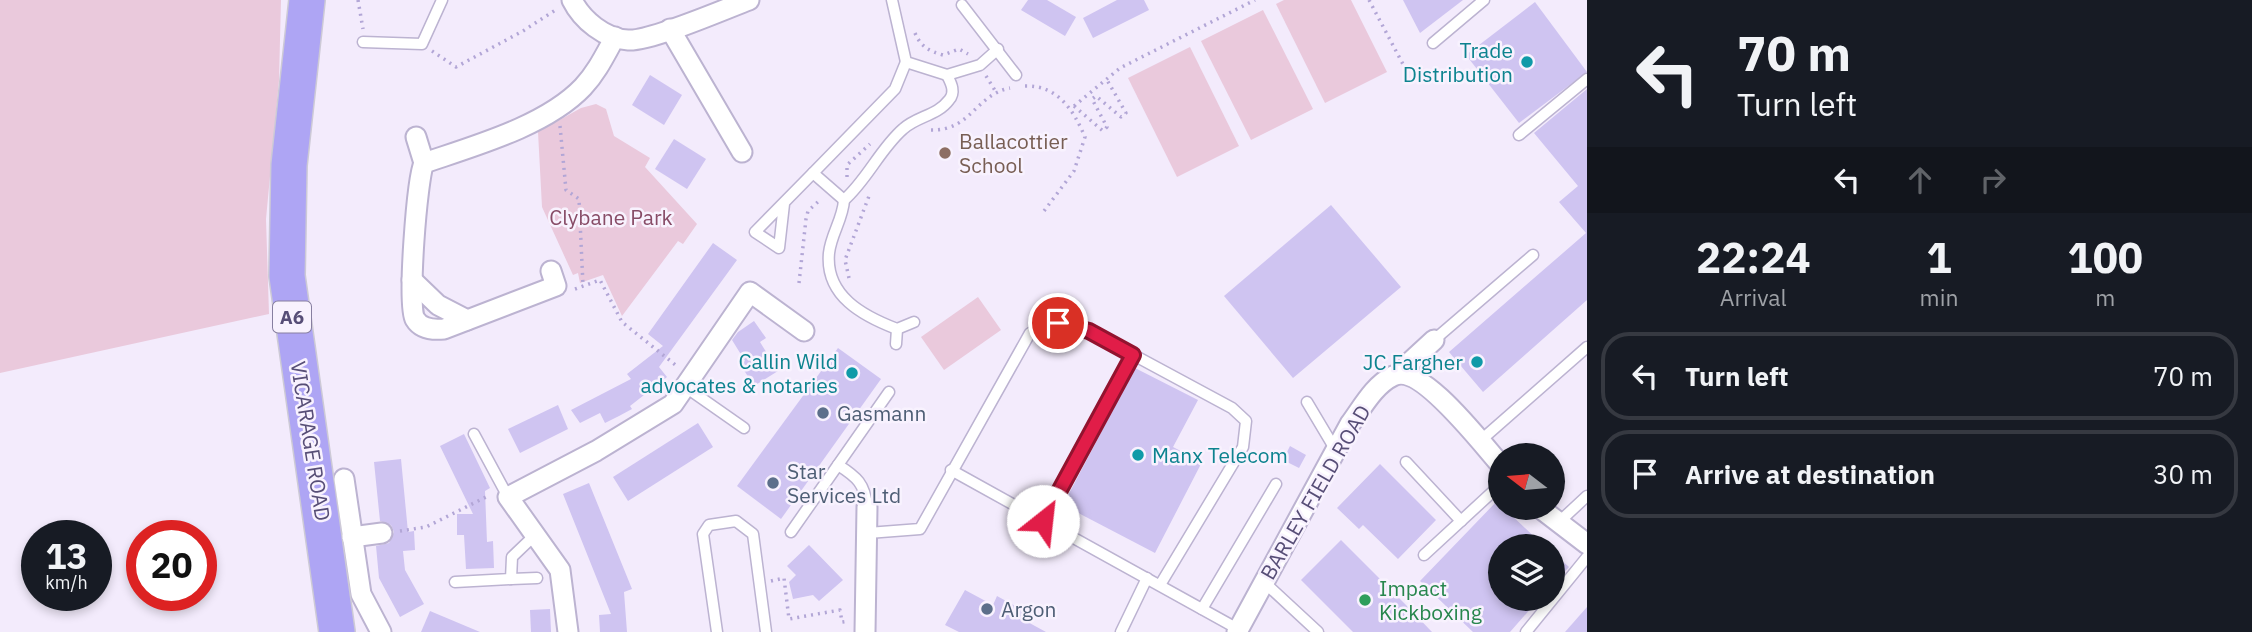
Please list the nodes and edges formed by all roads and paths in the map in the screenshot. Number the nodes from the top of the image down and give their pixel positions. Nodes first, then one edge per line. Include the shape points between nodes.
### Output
1 (307, 0) edge
2 (358, 0) edge
3 (442, 0) edge
4 (554, 0) edge
5 (572, 0) edge
6 (749, 0) edge
7 (891, 0) edge
8 (1255, 0) edge
9 (1368, 0) edge
10 (1484, 0) edge
11 (962, 5) dead end
12 (670, 29) junction
13 (902, 36) junction
14 (615, 37) junction
15 (363, 43) joint
16 (1433, 43) dead end
17 (422, 44) junction
18 (998, 49) junction
19 (906, 62) junction
20 (980, 65) junction
21 (1405, 68) dead end
22 (947, 75) junction
23 (1016, 75) dead end
24 (1587, 79) edge
25 (1107, 80) junction
26 (996, 92) junction
27 (1072, 107) junction
28 (555, 108) junction
29 (927, 130) dead end
30 (1519, 135) dead end
31 (416, 137) dead end
32 (742, 152) dead end
33 (424, 163) junction
34 (813, 173) junction
35 (845, 175) dead end
36 (831, 189) junction
37 (872, 190) dead end
38 (844, 200) junction
39 (784, 204) dead end
40 (1044, 211) dead end
41 (1532, 255) dead end
42 (553, 279) joint
43 (412, 280) junction
44 (849, 281) dead end
45 (799, 283) dead end
46 (583, 285) junction
47 (467, 320) junction
48 (914, 322) dead end
49 (897, 329) junction
50 (804, 331) dead end
51 (1434, 340) joint
52 (896, 344) dead end
53 (1587, 347) edge
54 (1133, 355) junction
55 (1405, 373) junction
56 (687, 382) junction
57 (889, 392) dead end
58 (1307, 402) dead end
59 (744, 428) dead end
60 (474, 434) dead end
61 (1479, 442) junction
62 (1336, 450) junction
63 (1488, 451) edge
64 (1406, 463) dead end
65 (838, 465) junction
66 (951, 470) junction
67 (344, 479) dead end
68 (1276, 484) dead end
69 (501, 495) junction
70 (1488, 496) edge
71 (1587, 496) edge
72 (867, 507) joint
73 (1556, 520) edge
74 (1043, 521) junction
75 (1461, 521) junction
76 (1559, 522) junction
77 (792, 532) dead end
78 (382, 533) joint
79 (868, 533) junction
80 (535, 535) junction
81 (352, 537) junction
82 (1587, 544) edge
83 (1424, 555) dead end
84 (1587, 557) edge
85 (537, 578) dead end
86 (1147, 578) junction
87 (511, 579) junction
88 (454, 582) dead end
89 (1264, 582) junction
90 (760, 583) junction
91 (1160, 585) junction
92 (1202, 609) junction
93 (861, 629) edge
94 (1530, 630) edge
95 (1237, 631) edge
96 (337, 632) edge
97 (381, 632) edge
98 (568, 632) edge
99 (717, 632) edge
100 (766, 632) edge
101 (1121, 632) edge
102 (1318, 632) edge

1 - 96 highway, VICARAGE ROAD / A6 via 285,219 287,276
2 - 15 path
3 - 17 lane
4 - 17 path via 557,10 456,67
5 - 14 street via 586,20
6 - 12 street
7 - 13 lane
8 - 25 path via 1120,68
9 - 21 path
10 - 16 lane
11 - 18 lane
12 - 14 street via 628,40
12 - 32 street
13 - 19 lane
13 - 20 path via 912,27 928,50 943,55 959,49
14 - 28 street via 582,89
15 - 17 lane
18 - 20 lane
18 - 23 lane
19 - 22 lane
19 - 34 lane via 895,89
20 - 22 lane
20 - 26 path
22 - 38 lane via 953,86 951,98 936,112 904,128
24 - 30 lane
25 - 27 path
25 - 27 path via 1126,113 1121,117 1096,96 1092,99 1107,127 1103,131
26 - 27 path via 1041,86
26 - 29 path via 962,124
27 - 40 path via 1085,137 1082,153
28 - 33 street via 490,140
28 - 46 path via 566,190 579,199
31 - 33 street
33 - 43 street via 418,175
34 - 36 lane
34 - 39 lane
35 - 36 path
36 - 38 lane
36 - 45 path via 808,211
37 - 44 path via 845,260
38 - 49 lane via 829,254 832,277 844,298 864,317
41 - 51 lane
42 - 46 path via 573,281 575,289
42 - 47 street
43 - 47 street via 438,305
43 - 47 street via 410,302 417,323 436,329
46 - 56 path via 600,280 622,323 663,352
48 - 49 lane
49 - 52 lane
50 - 56 street via 750,292
51 - 55 street, BARLEY FIELD ROAD via 1409,363
53 - 61 lane
54 - 66 lane via 1089,331 1058,323 1030,333
54 - 74 lane
54 - 91 lane via 1232,408 1247,421 1243,447
55 - 61 street via 1425,383
55 - 62 street, BARLEY FIELD ROAD via 1394,375 1372,395
56 - 59 lane
56 - 69 street via 673,404 596,451
57 - 65 lane
58 - 62 lane
60 - 69 lane
61 - 63 street
62 - 89 street, BARLEY FIELD ROAD
64 - 75 lane
65 - 72 lane via 859,478 866,490
65 - 77 lane
66 - 74 lane
66 - 79 lane via 920,529
67 - 81 street
68 - 92 lane
69 - 78 path via 426,527
69 - 80 street
70 - 75 lane
71 - 76 lane
72 - 79 street
73 - 76 street
74 - 86 lane
75 - 83 lane
76 - 82 street
78 - 81 street
79 - 93 street
80 - 87 lane via 512,557
80 - 98 street via 560,570
81 - 97 street via 361,594
84 - 94 lane
85 - 87 lane
86 - 91 lane
86 - 101 lane
87 - 88 lane
89 - 95 street, BARLEY FIELD ROAD
89 - 102 lane
90 - 93 path via 784,578 789,619 840,610 842,622
90 - 99 lane via 753,534 736,521 709,526 703,534
90 - 100 lane
91 - 92 lane
92 - 95 lane

